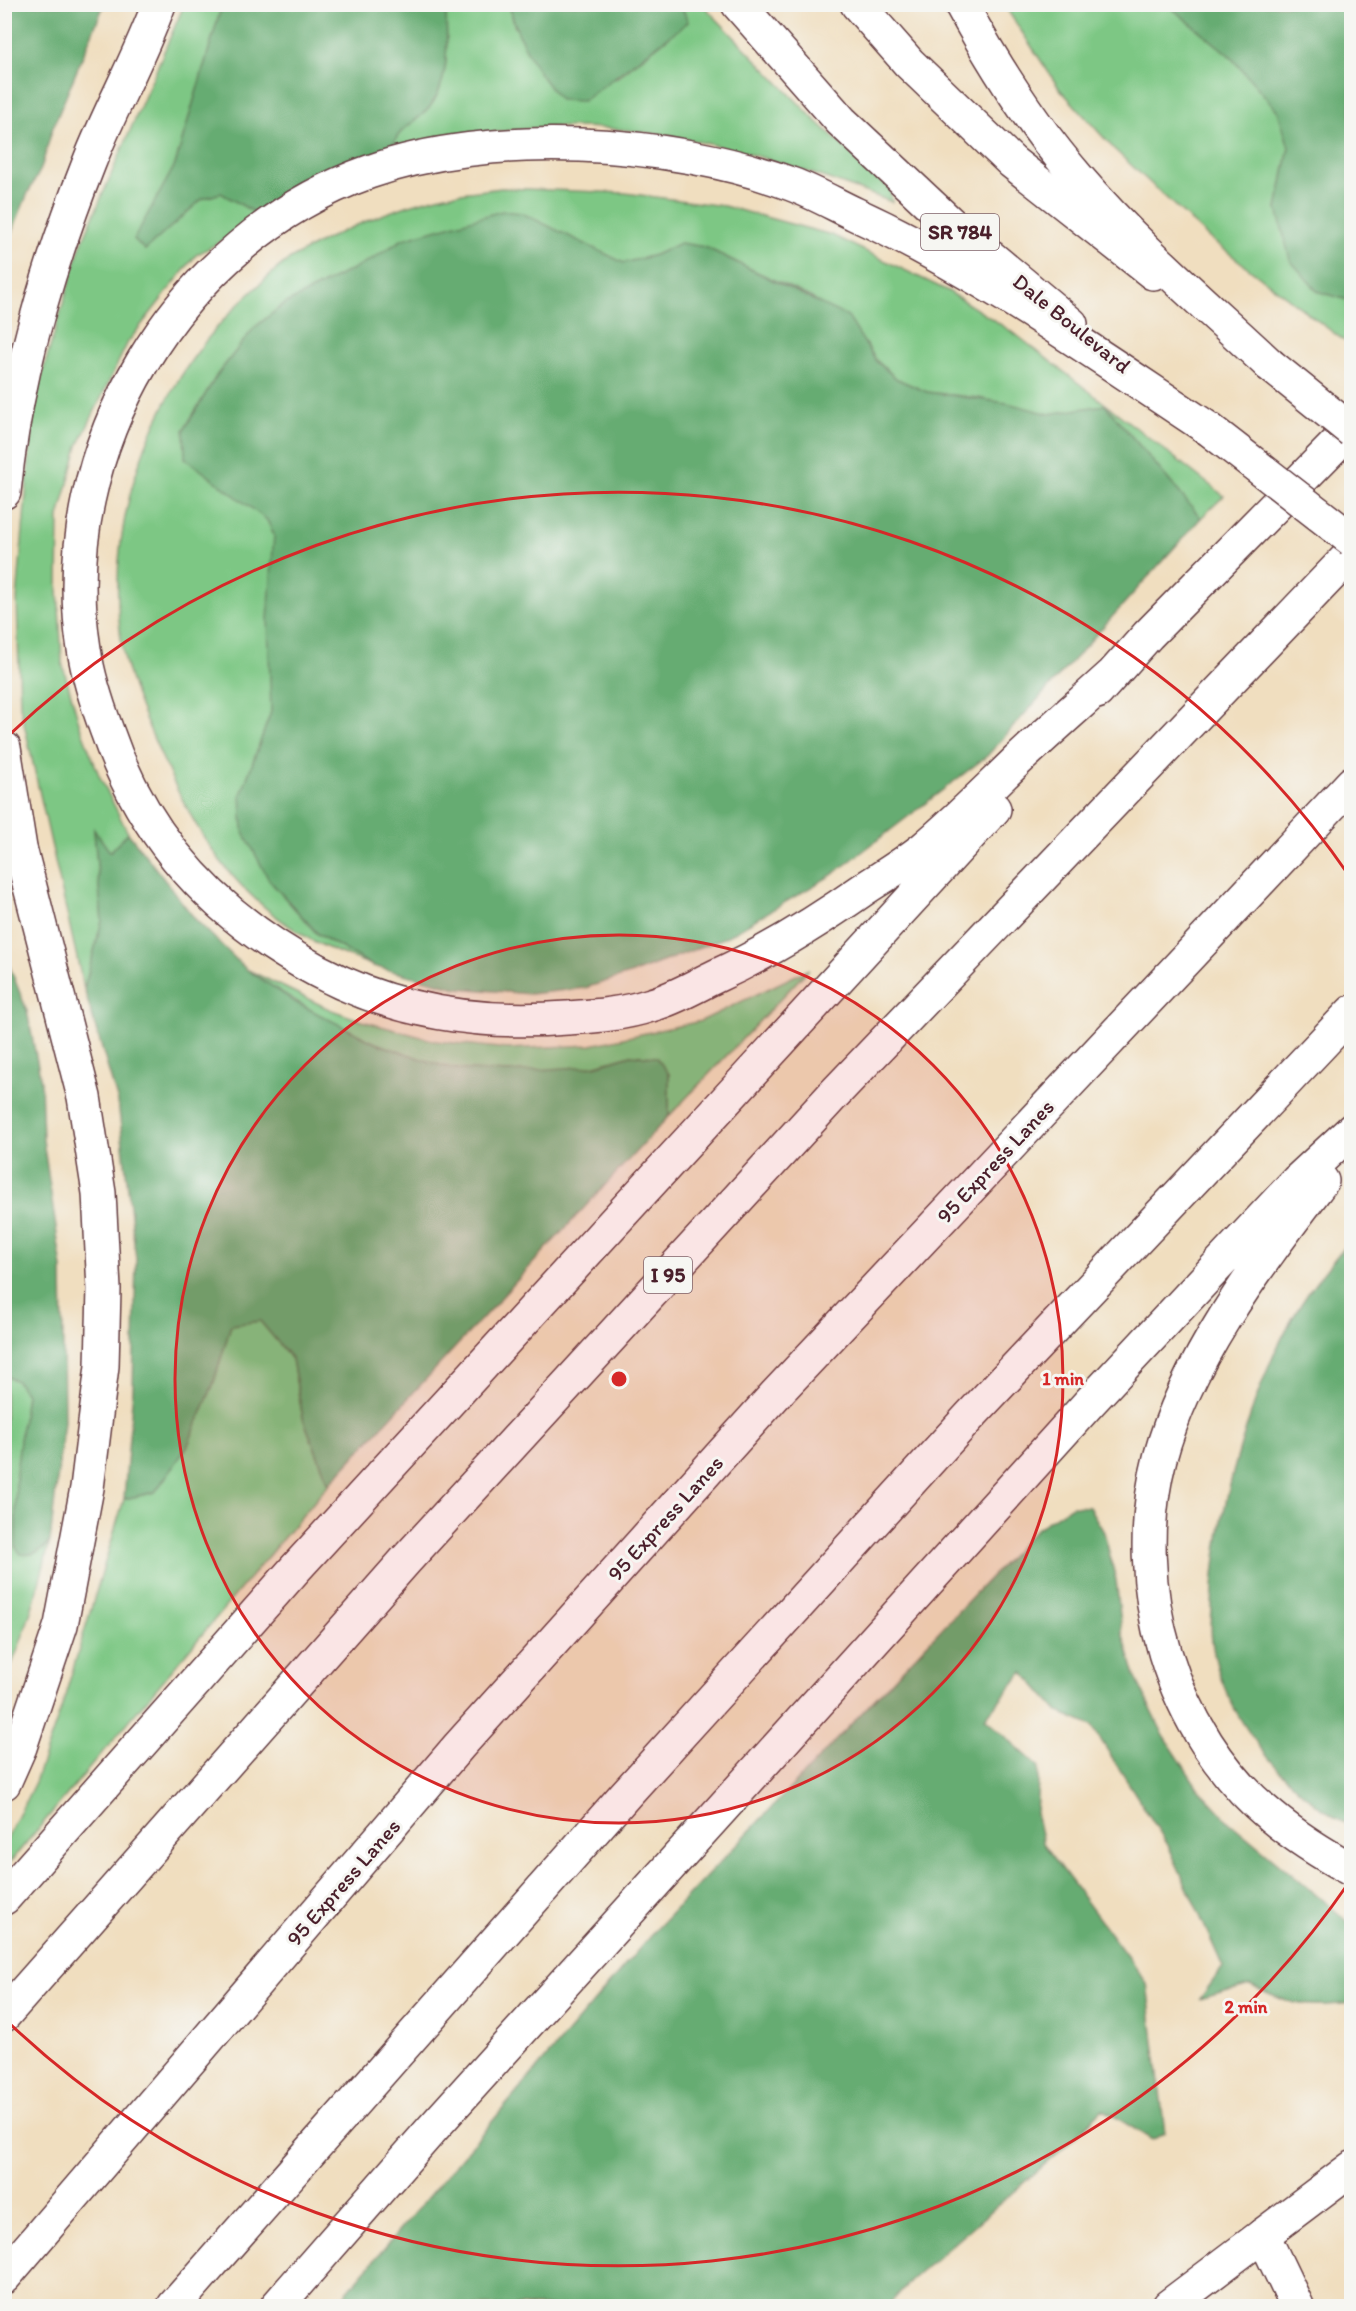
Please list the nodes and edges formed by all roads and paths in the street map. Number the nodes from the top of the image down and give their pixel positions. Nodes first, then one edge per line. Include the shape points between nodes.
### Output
1 (159, 4) edge
2 (738, 4) edge
3 (857, 4) edge
4 (961, 4) edge
5 (1270, 365) junction
6 (1209, 429) junction
7 (1352, 430) edge
8 (4, 492) edge
9 (1352, 540) edge
10 (1352, 553) edge
11 (1112, 675) junction
12 (4, 748) edge
13 (1352, 783) edge
14 (1352, 1012) edge
15 (1352, 1130) edge
16 (1352, 1142) edge
17 (4, 1783) edge
18 (1352, 1869) edge
19 (4, 1898) edge
20 (4, 2015) edge
21 (1352, 2168) edge
22 (1263, 2235) junction
23 (4, 2277) edge
24 (174, 2307) edge
25 (277, 2307) edge
26 (1169, 2307) edge
27 (1297, 2307) edge

1 - 8 main road via 53,257 26,357
2 - 6 main road, Dale Boulevard / SR 784 via 841,121 951,224 1082,334
3 - 5 main road via 909,63 1012,162
4 - 5 main road via 1039,127 1077,177 1132,236
5 - 7 main road, bridge
6 - 9 main road, Dale Boulevard / SR 784, bridge
6 - 11 main road via 988,283 910,239 790,184 724,165 658,153 582,144 509,145 436,154 369,172 312,197 222,262 180,307 144,356 117,410 93,479 82,538 82,634 93,692 115,755 135,795 184,870 231,915 284,953 342,984 403,1006 468,1018 535,1021 654,1005 751,960 813,924 919,852
7 - 11 main road
10 - 20 main road, I 95 via 826,1102 406,1560
11 - 19 main road via 961,846 296,1568
12 - 17 main road via 20,848 84,1097 99,1193 104,1289 102,1366 87,1488 61,1625
13 - 23 main road, 95 Express Lanes via 760,1412 459,1746
14 - 24 main road via 969,1417 626,1794
15 - 25 main road via 1298,1181 1090,1402 440,2120
16 - 18 main road via 1266,1256 1216,1334 1184,1394 1160,1458 1152,1503 1149,1560 1155,1618 1170,1672 1194,1723 1226,1769 1270,1816 1314,1849
21 - 22 main road
22 - 26 main road
22 - 27 main road

